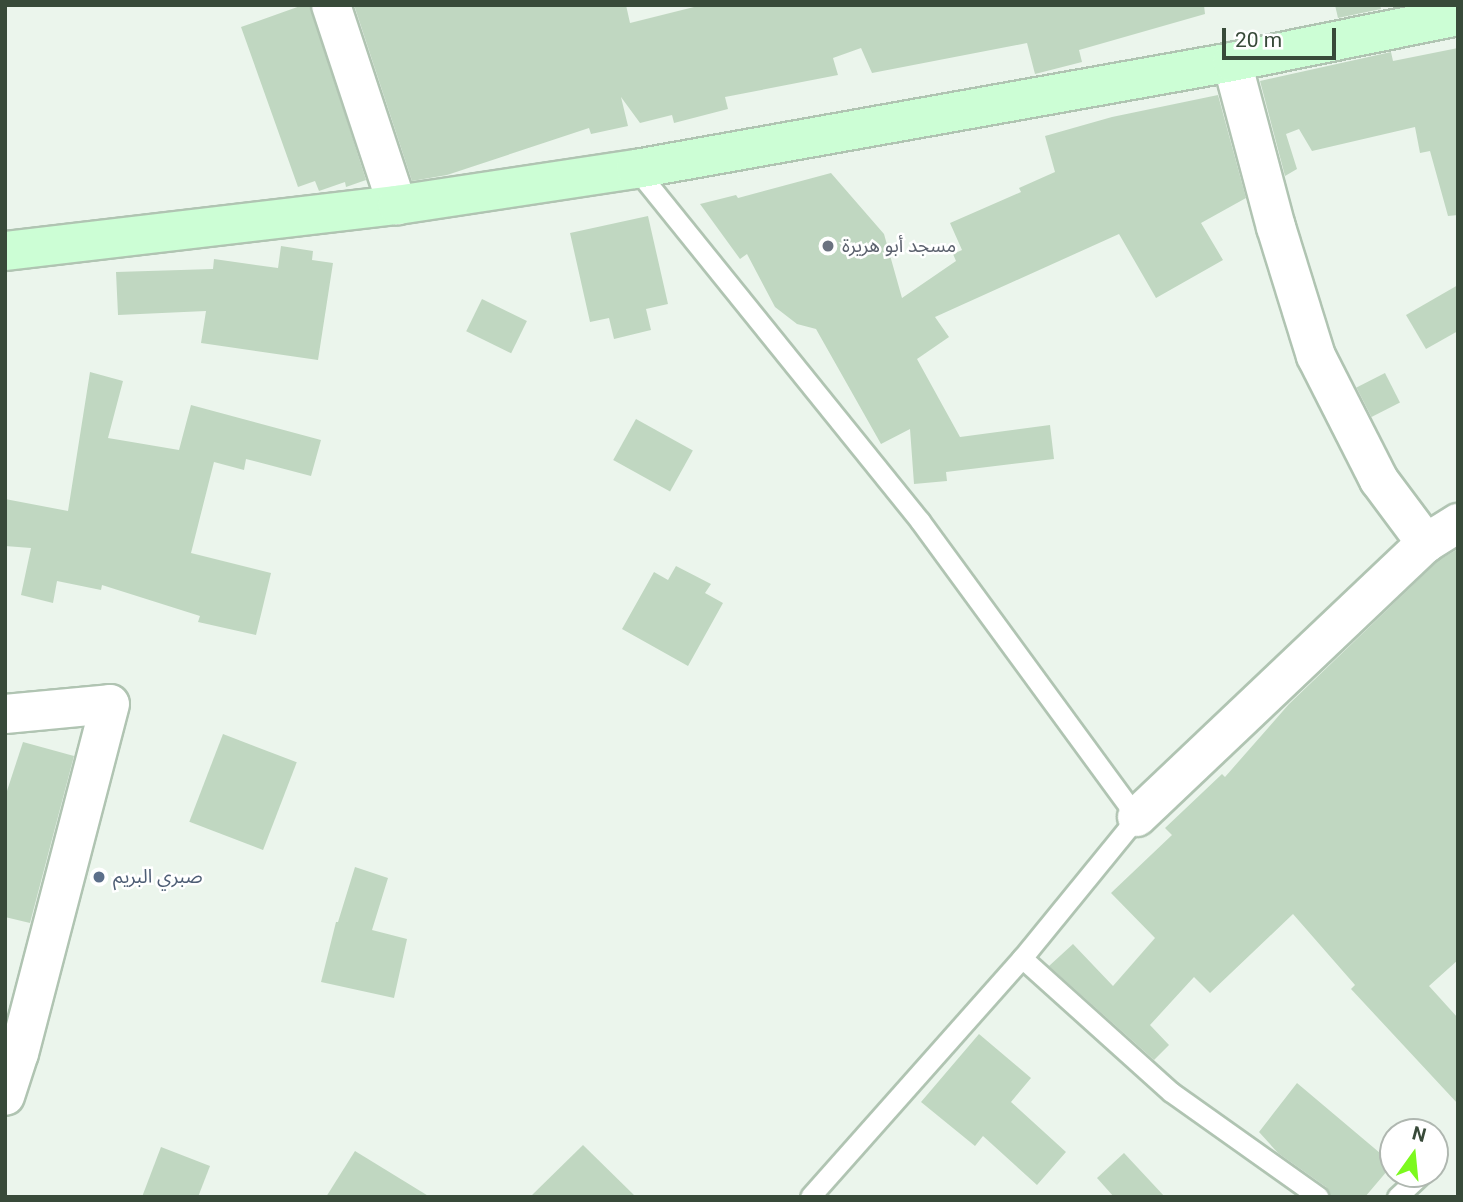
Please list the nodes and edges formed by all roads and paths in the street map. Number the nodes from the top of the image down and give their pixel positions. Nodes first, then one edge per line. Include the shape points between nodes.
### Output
1 (331, 5) edge
2 (1458, 16) edge
3 (1232, 62) junction
4 (636, 169) junction
5 (397, 205) junction
6 (5, 251) edge
7 (1458, 523) edge
8 (1426, 543) junction
9 (5, 714) edge
10 (1137, 817) junction
11 (1022, 958) junction
12 (5, 1096) edge
13 (810, 1197) edge
14 (1319, 1197) edge

1 - 5 street
2 - 3 street
3 - 4 street
3 - 8 street via 1316,356 1379,480
4 - 5 street
4 - 10 lane via 920,521
5 - 6 street
7 - 8 street
8 - 10 street
9 - 12 street via 110,704
10 - 11 lane
11 - 13 lane
11 - 14 lane via 1171,1092

